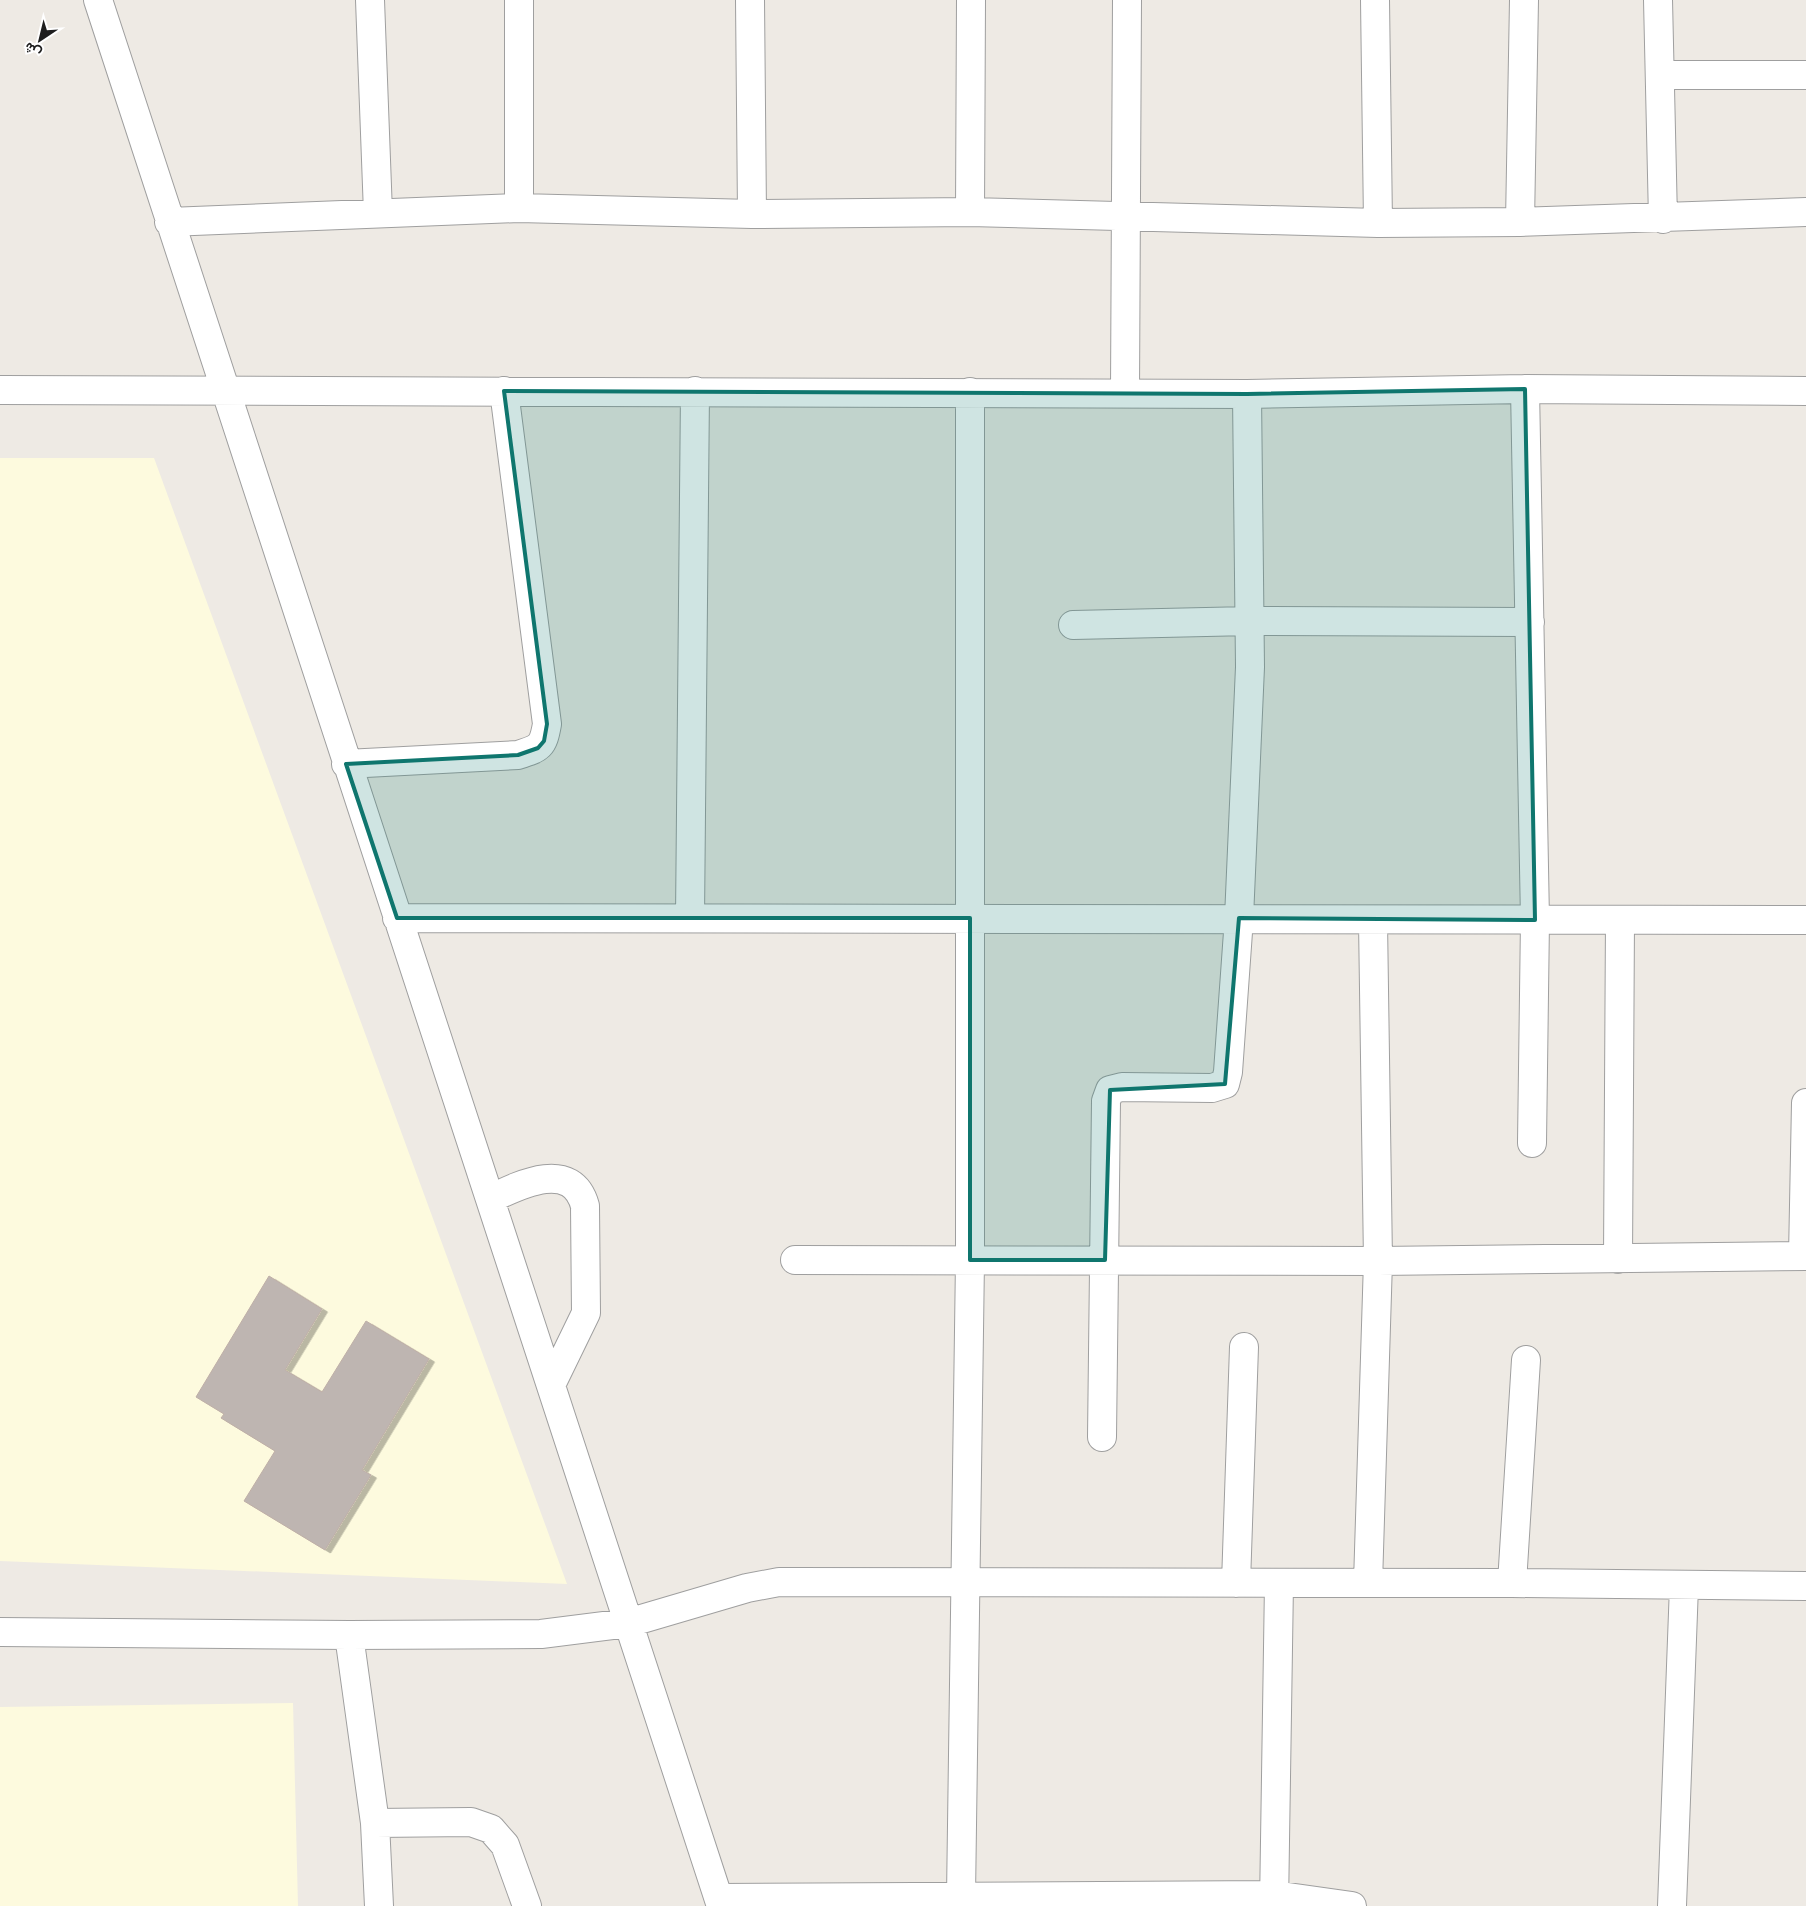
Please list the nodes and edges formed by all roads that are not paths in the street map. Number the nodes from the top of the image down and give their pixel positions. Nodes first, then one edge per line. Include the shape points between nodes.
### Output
1 (98, 0) edge
2 (370, 0) edge
3 (519, 0) edge
4 (750, 0) edge
5 (971, 0) edge
6 (1127, 0) edge
7 (1375, 0) edge
8 (1524, 0) edge
9 (1658, 0) edge
10 (1806, 75) edge
11 (1660, 76) junction
12 (519, 208) junction
13 (378, 212) junction
14 (970, 212) junction
15 (1806, 212) edge
16 (752, 214) junction
17 (1125, 217) junction
18 (1663, 219) junction
19 (169, 222) junction
20 (1520, 222) junction
21 (1378, 223) junction
22 (1525, 389) junction
23 (0, 390) edge
24 (225, 390) junction
25 (504, 391) junction
26 (695, 391) junction
27 (1806, 391) edge
28 (970, 392) junction
29 (1125, 394) junction
30 (1247, 394) junction
31 (1250, 621) junction
32 (1530, 622) junction
33 (1073, 626) dead end
34 (346, 764) junction
35 (397, 918) junction
36 (690, 918) junction
37 (970, 918) junction
38 (1240, 918) junction
39 (1535, 920) junction
40 (1620, 920) junction
41 (1806, 920) edge
42 (1373, 921) junction
43 (1806, 1104) edge
44 (1532, 1142) dead end
45 (490, 1199) junction
46 (1805, 1256) edge
47 (1618, 1259) junction
48 (795, 1260) dead end
49 (970, 1260) junction
50 (1105, 1260) junction
51 (1378, 1261) junction
52 (1244, 1346) dead end
53 (1526, 1360) dead end
54 (551, 1385) junction
55 (1102, 1437) dead end
56 (966, 1582) junction
57 (1236, 1583) junction
58 (1279, 1583) junction
59 (1368, 1583) junction
60 (1512, 1583) junction
61 (1684, 1586) junction
62 (1806, 1586) edge
63 (628, 1623) junction
64 (0, 1632) edge
65 (349, 1635) junction
66 (374, 1823) junction
67 (960, 1896) junction
68 (1274, 1900) edge
69 (720, 1902) edge
70 (379, 1906) edge
71 (527, 1906) edge
72 (1352, 1906) edge
73 (1672, 1906) edge

1 - 19 street
2 - 13 street
3 - 12 street
4 - 16 street
5 - 14 street
6 - 17 street
7 - 21 street
8 - 20 street
9 - 11 street
10 - 11 street
11 - 18 street
12 - 13 street
12 - 16 street
13 - 19 street
14 - 16 street
14 - 17 street
15 - 18 street
17 - 21 street
17 - 29 street
18 - 20 street
19 - 24 street
20 - 21 street
22 - 27 street
22 - 30 street
22 - 32 street
23 - 24 street
24 - 25 street
24 - 34 street
25 - 26 street
25 - 34 street via 547,724 544,741 538,748 518,755
26 - 28 street
26 - 36 street
28 - 29 street
28 - 37 street
29 - 30 street
30 - 31 street
31 - 32 street
31 - 33 street
31 - 38 street
32 - 39 street
34 - 35 street
35 - 36 street
35 - 45 street
36 - 37 street
37 - 38 street
37 - 49 street
38 - 42 street
38 - 50 street via 1228,1072 1224,1084 1212,1088 1122,1087 1110,1090 1106,1101
39 - 40 street
39 - 42 street
39 - 44 street
40 - 41 street
40 - 47 street
42 - 51 street
43 - 46 street
45 - 54 street
45 - 54 street via 523,1184 549,1177 572,1185 582,1193 586,1313
46 - 47 street
47 - 51 street
48 - 49 street
49 - 50 street
49 - 56 street
50 - 51 street
50 - 55 street
51 - 59 street
52 - 57 street
53 - 60 street
54 - 63 street
56 - 57 street
56 - 63 street via 779,1582 747,1588
56 - 67 street
57 - 58 street
58 - 59 street
58 - 68 street
59 - 60 street
60 - 61 street
61 - 62 street
61 - 73 street
63 - 65 street via 541,1634
63 - 69 street
64 - 65 street
65 - 66 street
66 - 70 street
66 - 71 street via 471,1822 491,1828 505,1844
67 - 68 street
67 - 69 street
68 - 72 street

